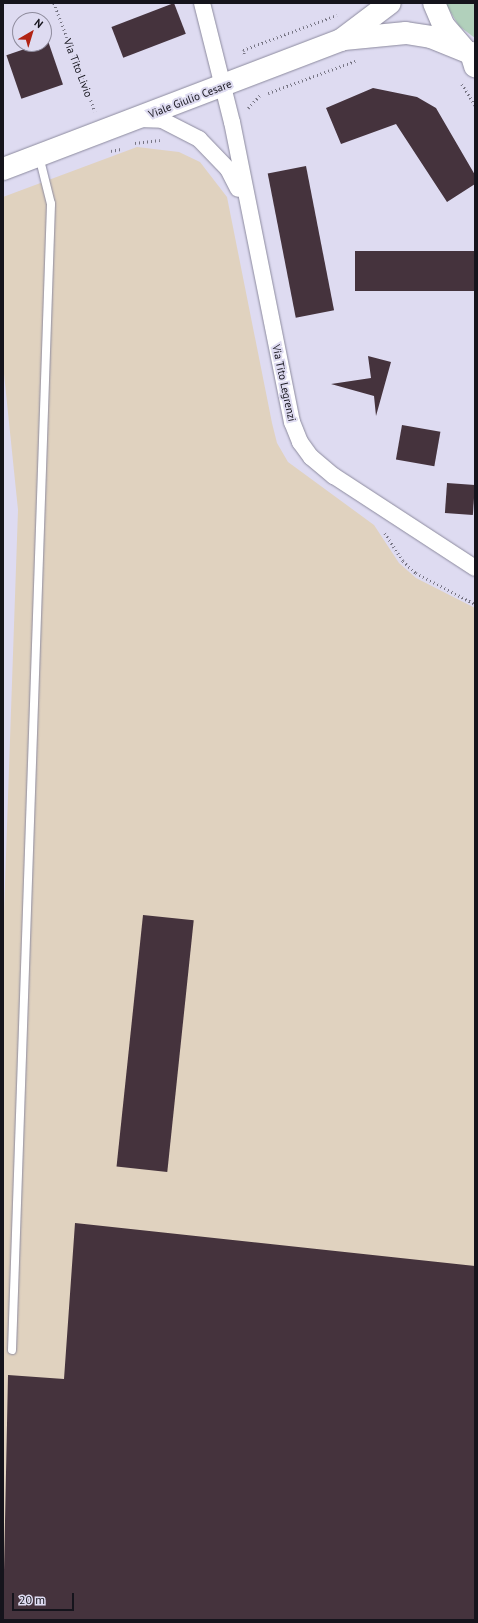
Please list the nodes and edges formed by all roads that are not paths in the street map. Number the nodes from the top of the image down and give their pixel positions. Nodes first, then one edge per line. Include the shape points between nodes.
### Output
1 (202, 3) edge
2 (390, 3) edge
3 (434, 3) edge
4 (341, 40) junction
5 (469, 60) edge
6 (223, 86) junction
7 (138, 119) junction
8 (39, 156) junction
9 (3, 169) edge
10 (246, 205) junction
11 (475, 568) edge
12 (12, 1350) dead end

1 - 6 street
2 - 4 street, Viale Giulio Cesare
3 - 5 street via 444,26
4 - 5 street, Viale Giulio Cesare via 406,33 431,37
4 - 6 street, Viale Giulio Cesare
6 - 7 street, Viale Giulio Cesare
6 - 10 street, Via Tito Legrenzi
7 - 8 street, Viale Giulio Cesare
7 - 10 street, Via Tito Legrenzi via 162,120 198,139 228,169
8 - 9 street, Viale Giulio Cesare
8 - 12 lane via 51,204
10 - 11 street, Via Tito Legrenzi via 292,422 300,442 311,457 334,476

